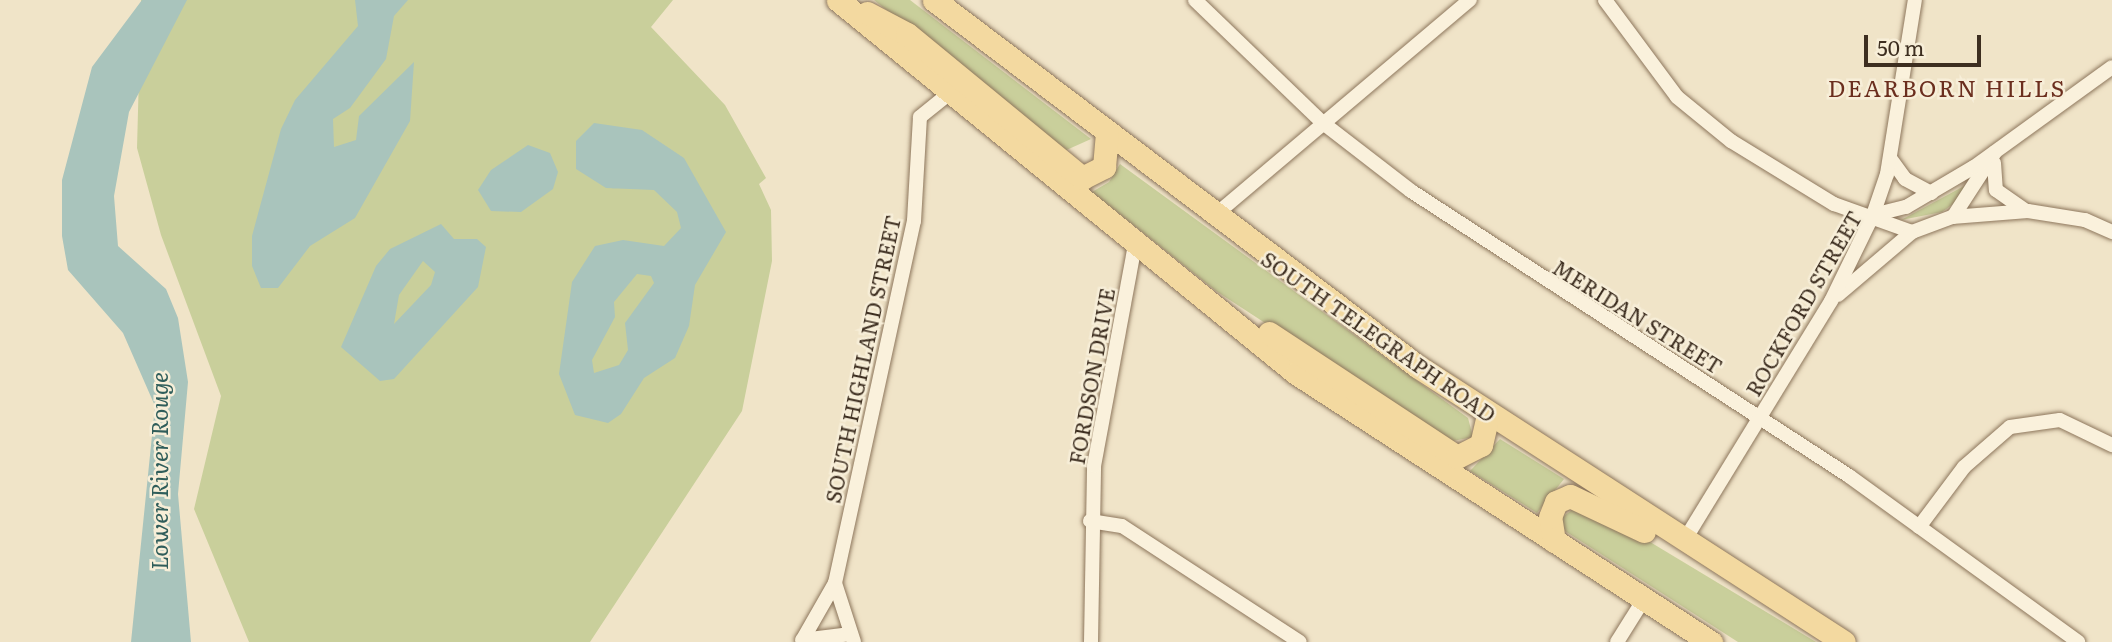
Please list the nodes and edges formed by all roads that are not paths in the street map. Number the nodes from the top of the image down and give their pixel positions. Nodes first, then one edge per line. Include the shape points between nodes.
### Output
1 (840, 0) edge
2 (934, 0) edge
3 (1195, 0) edge
4 (1470, 0) edge
5 (1605, 0) edge
6 (1915, 0) edge
7 (2112, 67) edge
8 (948, 94) junction
9 (1323, 123) junction
10 (1107, 133) junction
11 (1995, 151) junction
12 (1890, 158) junction
13 (1931, 193) junction
14 (2028, 211) junction
15 (1873, 215) junction
16 (1214, 216) junction
17 (1952, 217) junction
18 (1912, 232) junction
19 (2112, 232) edge
20 (1135, 245) junction
21 (1831, 301) junction
22 (1206, 302) junction
23 (1488, 414) junction
24 (1761, 419) junction
25 (2112, 445) edge
26 (1090, 521) junction
27 (1919, 527) junction
28 (1554, 541) junction
29 (1684, 541) junction
30 (835, 583) junction
31 (1644, 599) junction
32 (853, 638) edge
33 (800, 641) edge
34 (1091, 642) edge
35 (1300, 642) edge
36 (1617, 642) edge
37 (1711, 642) edge
38 (1844, 642) edge
39 (2078, 642) edge

1 - 8 main road
1 - 10 main road via 907,34 1082,178 1104,167
2 - 10 main road, SOUTH TELEGRAPH ROAD
3 - 9 street, MERIDAN STREET
4 - 9 street
5 - 15 street via 1677,97 1731,141 1834,204
6 - 12 street
7 - 11 street, ROCKFORD STREET
8 - 20 main road
8 - 30 street, SOUTH HIGHLAND STREET via 919,117 914,221
9 - 16 street
9 - 24 street, MERIDAN STREET via 1504,256
10 - 16 main road, SOUTH TELEGRAPH ROAD
11 - 13 street, ROCKFORD STREET
11 - 14 street via 1996,190
11 - 17 street via 1975,191
12 - 13 street via 1905,179
12 - 15 street
13 - 15 street, ROCKFORD STREET
14 - 17 street
14 - 19 street via 2085,220
15 - 18 street
15 - 21 street, ROCKFORD STREET
16 - 23 main road, SOUTH TELEGRAPH ROAD
17 - 18 street
18 - 21 street
20 - 22 main road
20 - 26 street, FORDSON DRIVE via 1101,411
21 - 24 street, ROCKFORD STREET
22 - 23 main road via 1249,321 1457,457 1481,445
22 - 28 main road via 1296,373
23 - 29 main road, SOUTH TELEGRAPH ROAD
24 - 27 street, MERIDAN STREET
24 - 29 street, ROCKFORD STREET
25 - 27 street via 2060,420 2010,427 1964,467
26 - 34 street, FORDSON DRIVE
26 - 35 street via 1122,526
27 - 39 street, MERIDAN STREET
28 - 29 main road via 1550,517 1556,502 1570,496 1638,529
28 - 31 main road
29 - 38 main road, SOUTH TELEGRAPH ROAD
30 - 32 street, SOUTH HIGHLAND STREET
30 - 33 street
31 - 36 street
31 - 37 main road
32 - 33 street

